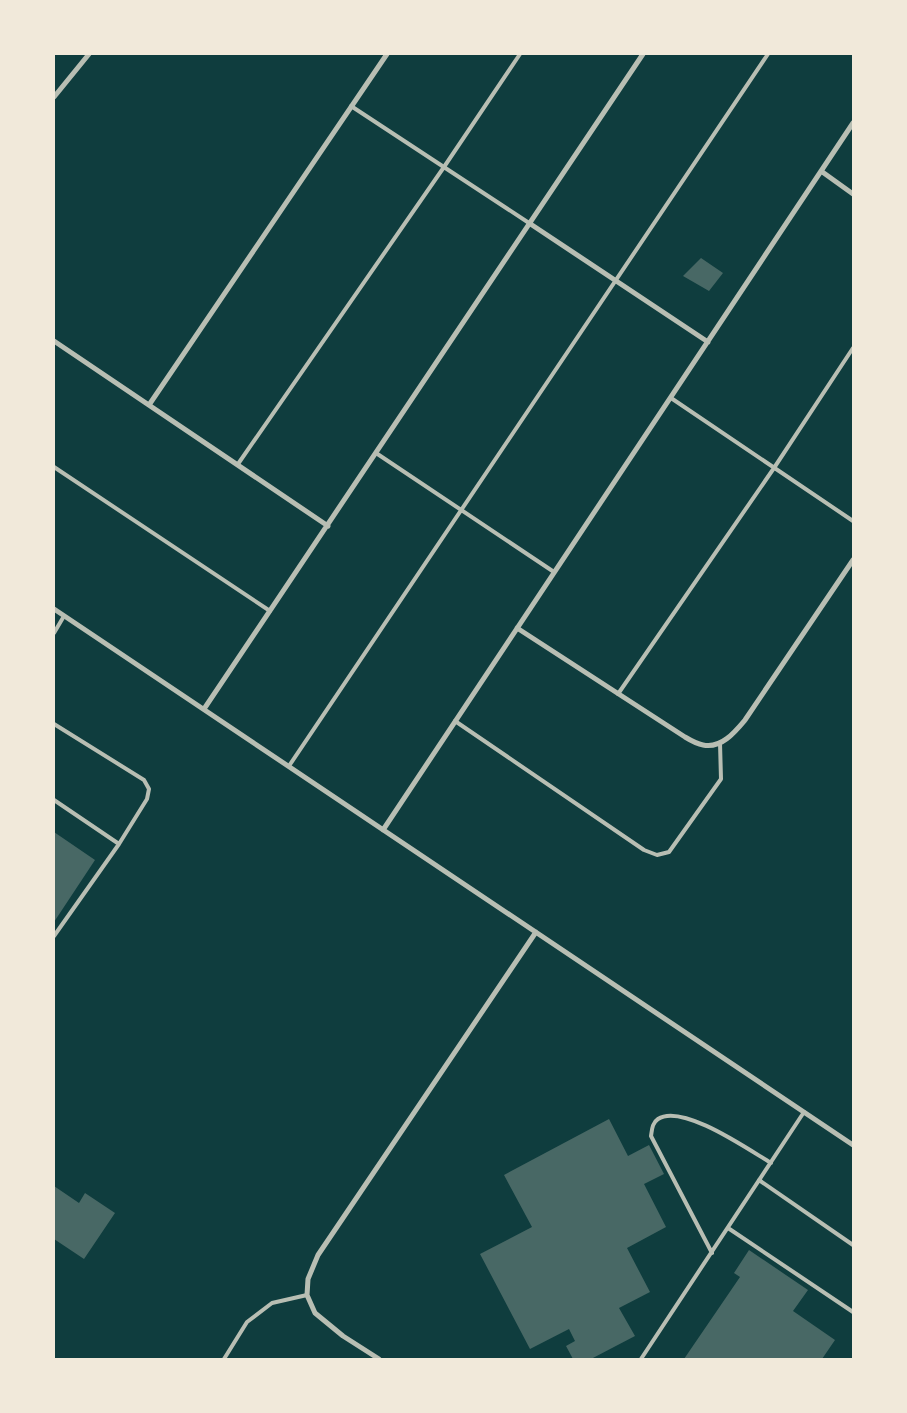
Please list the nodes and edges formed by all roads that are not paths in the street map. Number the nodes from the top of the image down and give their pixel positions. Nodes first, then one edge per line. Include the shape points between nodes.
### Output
1 (89, 54) edge
2 (387, 54) edge
3 (520, 54) edge
4 (643, 54) edge
5 (768, 54) edge
6 (54, 96) edge
7 (351, 106) junction
8 (853, 123) edge
9 (444, 167) junction
10 (821, 171) junction
11 (853, 194) edge
12 (529, 223) junction
13 (616, 281) junction
14 (54, 341) edge
15 (708, 342) junction
16 (853, 348) edge
17 (671, 398) junction
18 (149, 405) junction
19 (376, 453) junction
20 (238, 464) junction
21 (54, 467) edge
22 (774, 468) junction
23 (461, 510) junction
24 (853, 521) edge
25 (328, 526) junction
26 (853, 560) edge
27 (554, 572) junction
28 (54, 609) edge
29 (270, 611) junction
30 (64, 616) junction
31 (517, 628) junction
32 (54, 633) edge
33 (618, 694) junction
34 (204, 709) junction
35 (455, 721) junction
36 (54, 724) edge
37 (720, 743) junction
38 (289, 766) junction
39 (54, 800) edge
40 (383, 830) junction
41 (119, 844) junction
42 (536, 932) junction
43 (54, 936) edge
44 (804, 1112) junction
45 (853, 1145) edge
46 (770, 1163) junction
47 (759, 1180) junction
48 (728, 1228) junction
49 (853, 1245) edge
50 (712, 1253) junction
51 (307, 1295) junction
52 (853, 1312) edge
53 (224, 1359) edge
54 (378, 1359) edge
55 (641, 1359) edge

1 - 6 street
2 - 7 street
3 - 9 lane
4 - 12 street
5 - 13 lane
7 - 9 lane
7 - 18 street
8 - 10 street
9 - 12 lane
9 - 20 lane
10 - 11 street
10 - 15 street
12 - 13 street
12 - 19 street
13 - 15 street
13 - 23 lane
14 - 18 street
15 - 17 street
16 - 22 lane
17 - 22 lane
17 - 27 street
18 - 20 street
19 - 23 lane
19 - 25 street
20 - 25 street
21 - 29 lane
22 - 24 lane
22 - 33 lane
23 - 27 lane
23 - 38 lane
25 - 29 street
26 - 37 street via 746,720 734,734
27 - 31 street
28 - 30 street
29 - 34 street
30 - 32 lane
30 - 34 street
31 - 33 street
31 - 35 street
33 - 37 street via 685,737 704,745
34 - 38 street
35 - 37 lane via 644,850 657,855 669,852 721,779
35 - 40 street
36 - 41 lane via 144,780 149,789 147,799
38 - 40 street
39 - 41 lane
40 - 42 street
41 - 43 lane
42 - 44 street
42 - 51 street via 318,1255 308,1279
44 - 45 street
44 - 46 lane
46 - 47 lane
46 - 50 lane via 693,1119 669,1115 657,1119 652,1126 651,1136
47 - 48 lane
47 - 49 lane
48 - 50 lane
48 - 52 lane
50 - 55 lane
51 - 53 lane via 272,1303 247,1322
51 - 54 street via 315,1313

